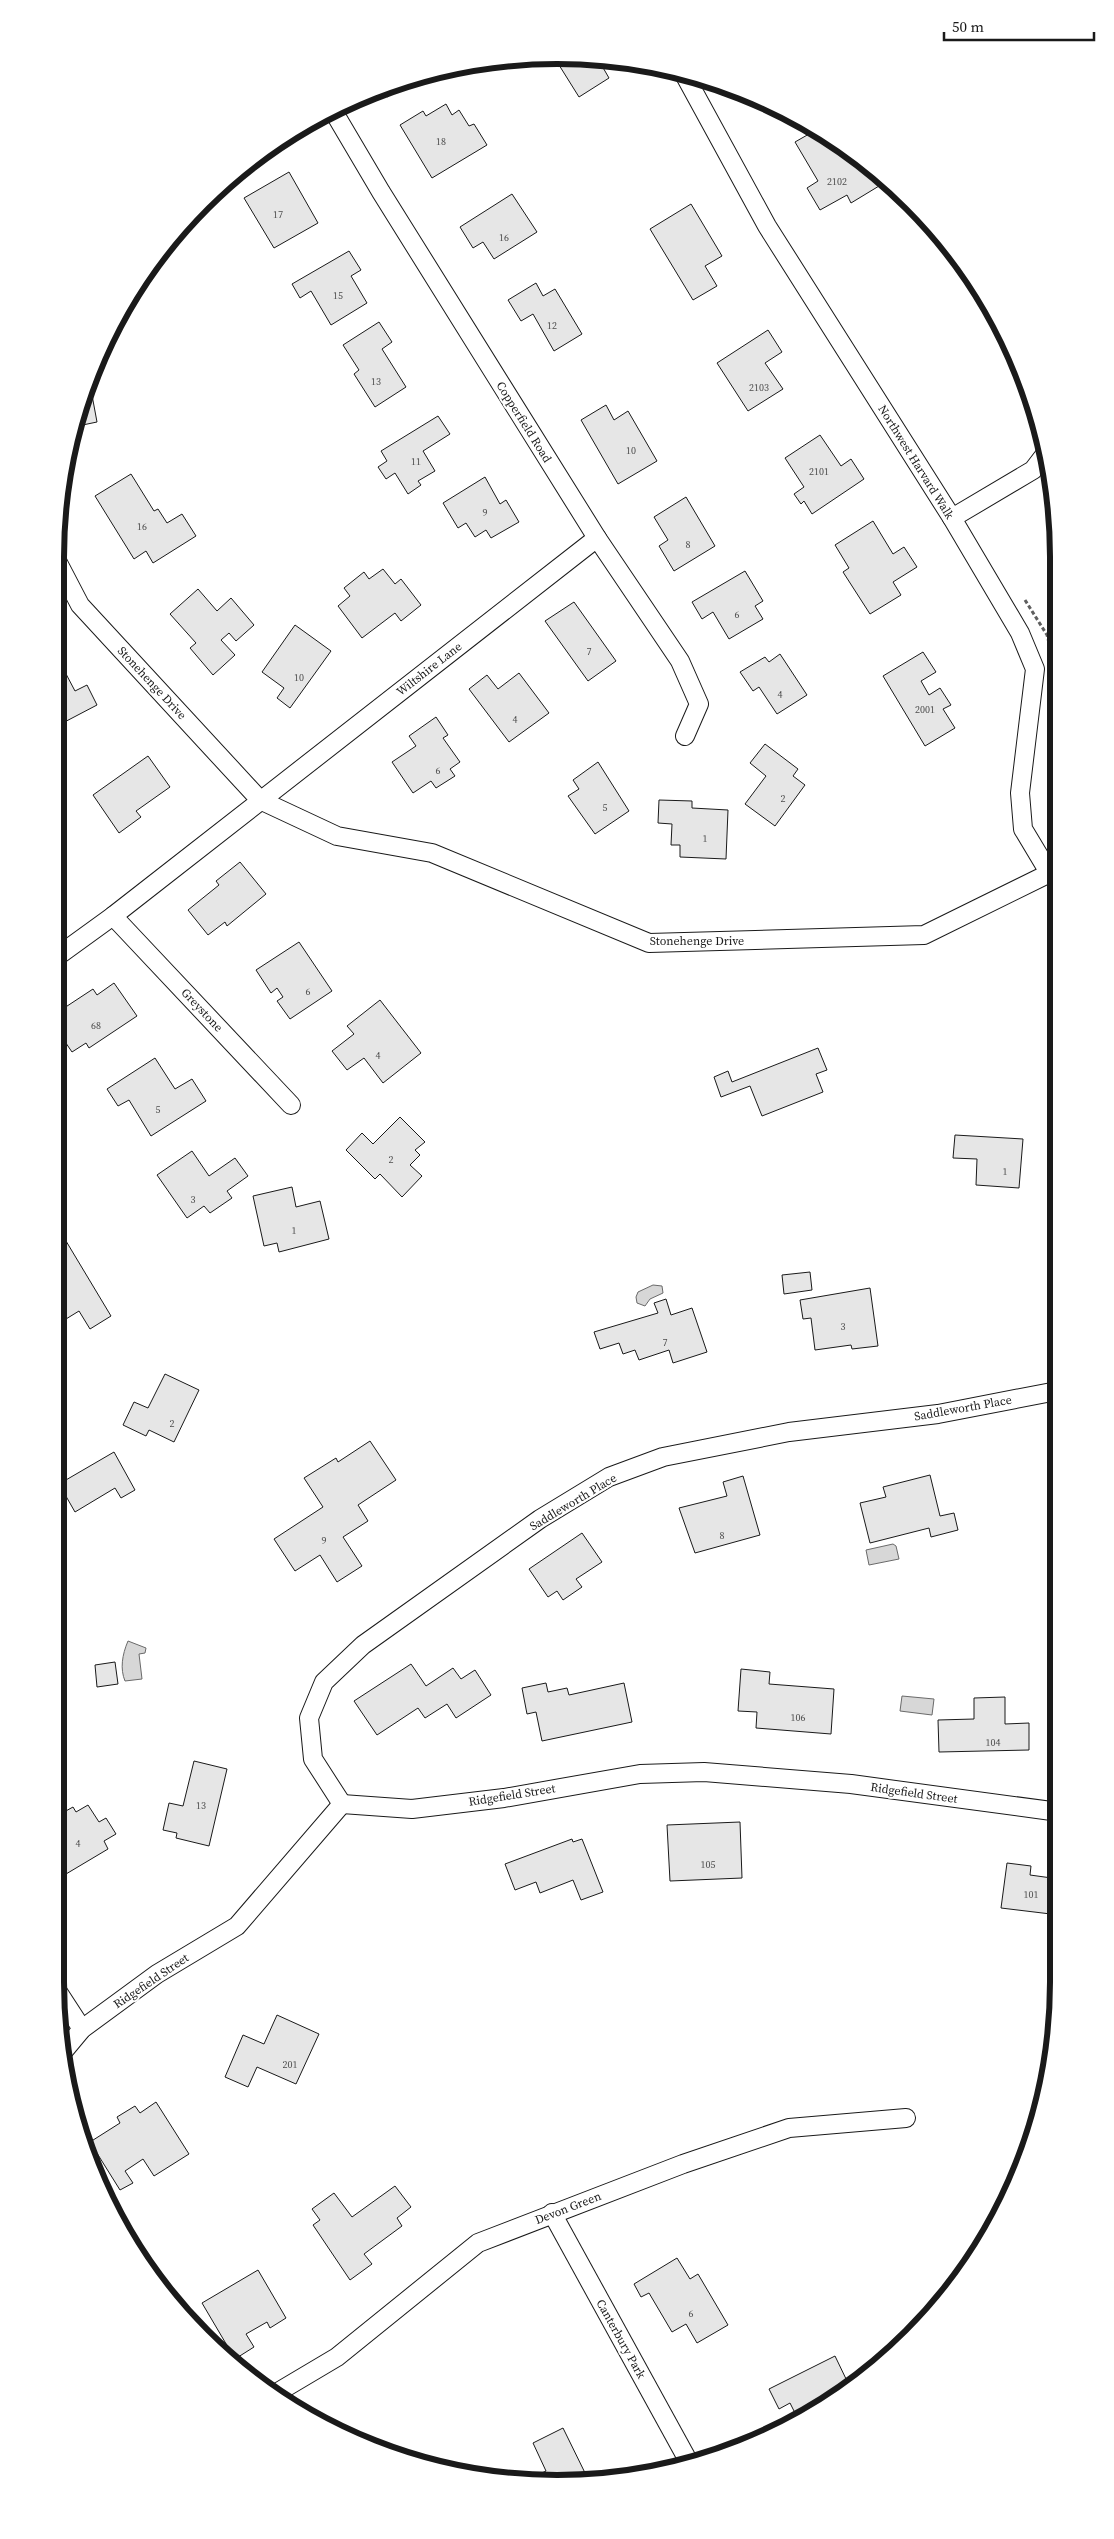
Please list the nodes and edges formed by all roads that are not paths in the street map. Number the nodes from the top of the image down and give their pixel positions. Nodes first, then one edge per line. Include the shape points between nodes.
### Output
1 (688, 82) edge
2 (336, 116) edge
3 (1041, 460) edge
4 (952, 518) junction
5 (597, 538) junction
6 (64, 574) edge
7 (685, 736) dead end
8 (260, 800) junction
9 (1050, 868) edge
10 (1050, 873) edge
11 (113, 916) junction
12 (64, 951) edge
13 (291, 1105) dead end
14 (1050, 1391) edge
15 (342, 1804) junction
16 (1050, 1811) edge
17 (65, 2002) edge
18 (82, 2029) junction
19 (68, 2046) edge
20 (906, 2118) dead end
21 (552, 2214) junction
22 (281, 2390) edge
23 (686, 2458) edge

1 - 4 street, Northwest Harvard Walk via 767,226
2 - 5 street, Copperfield Road
3 - 4 street via 1032,470
4 - 9 street, Northwest Harvard Walk via 1020,633 1035,670 1020,793 1023,829
5 - 7 street, Copperfield Road via 680,661 699,704
5 - 8 street, Wiltshire Lane
6 - 8 street, Stonehenge Drive via 80,605
8 - 10 street, Stonehenge Drive via 337,836 432,852 649,943 924,935
8 - 11 street
11 - 12 street
11 - 13 street, Greystone
14 - 15 street, Saddleworth Place via 938,1414 789,1432 663,1457 609,1477 540,1519 363,1645 324,1682 309,1718 313,1759
15 - 16 street, Ridgefield Street via 412,1809 504,1798 640,1774 704,1772 851,1784
15 - 18 street, Ridgefield Street via 237,1926 157,1974
17 - 18 street
18 - 19 street, Ridgefield Street
20 - 21 street, Devon Green via 788,2128
21 - 22 street, Devon Green via 478,2242 337,2357
21 - 23 street, Canterbury Park

